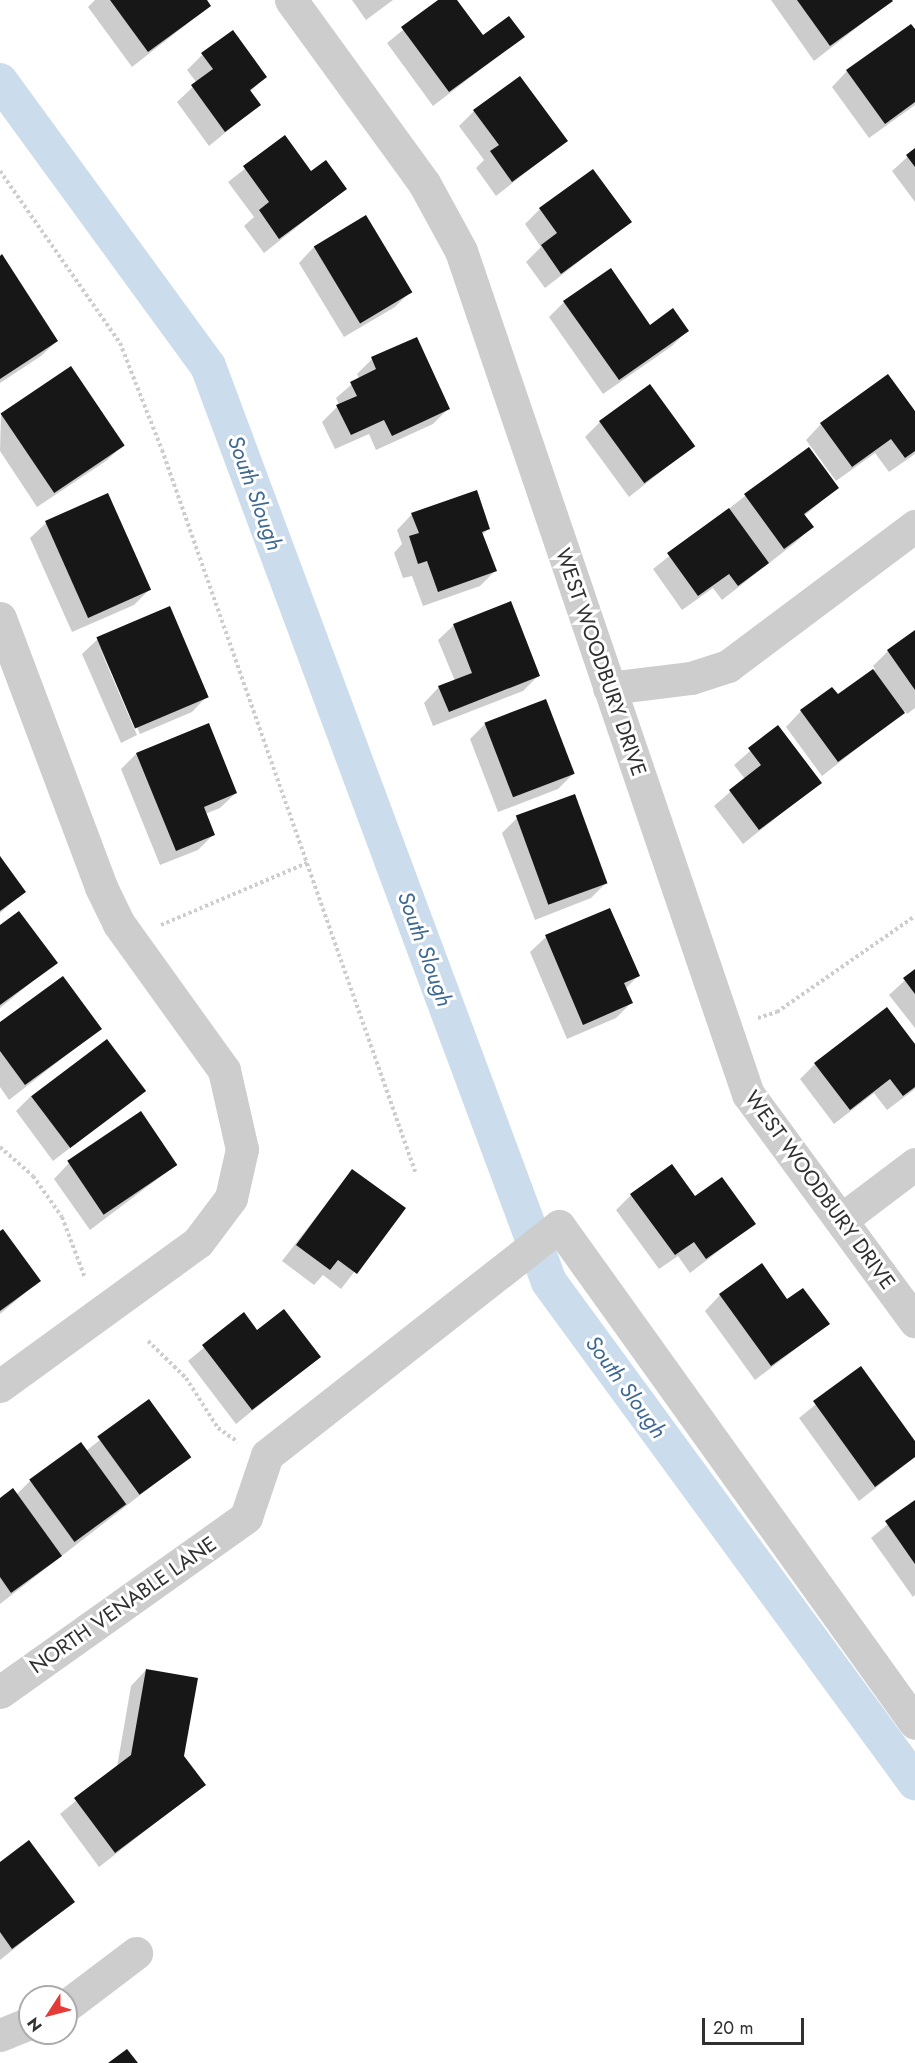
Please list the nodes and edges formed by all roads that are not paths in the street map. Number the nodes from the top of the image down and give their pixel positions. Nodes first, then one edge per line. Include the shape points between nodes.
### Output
1 (291, 0) edge
2 (915, 526) edge
3 (0, 618) edge
4 (10, 673) edge
5 (609, 688) junction
6 (915, 1164) edge
7 (841, 1220) junction
8 (915, 1321) edge
9 (0, 1386) edge
10 (0, 1692) edge
11 (915, 1723) edge
12 (136, 1953) dead end
13 (78, 1997) edge
14 (18, 2028) edge
15 (0, 2035) edge

1 - 5 street, WEST WOODBURY DRIVE via 424,183 461,251
2 - 5 street via 728,666 691,678
3 - 4 street
4 - 9 street via 101,887 131,941 224,1070 242,1149 231,1198 198,1242
5 - 7 street, WEST WOODBURY DRIVE via 748,1094
6 - 7 street
7 - 8 street, WEST WOODBURY DRIVE
10 - 11 street, NORTH VENABLE LANE via 246,1517 267,1455 559,1226
12 - 13 street
14 - 15 street

